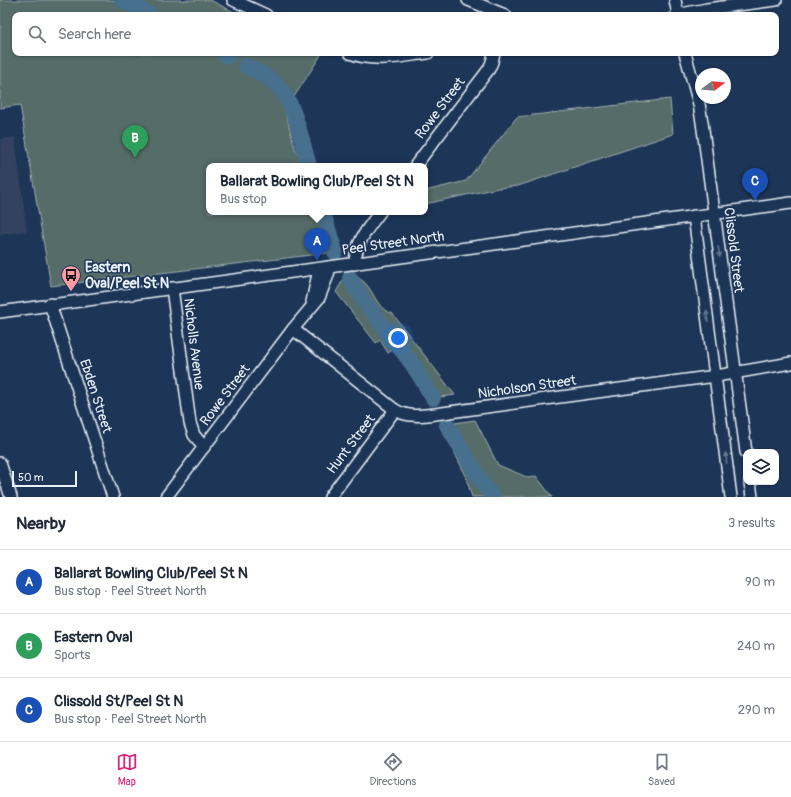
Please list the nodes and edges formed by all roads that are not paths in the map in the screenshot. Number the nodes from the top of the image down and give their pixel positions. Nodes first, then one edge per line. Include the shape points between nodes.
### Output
1 (233, 0) edge
2 (468, 0) edge
3 (675, 0) edge
4 (776, 0) edge
5 (259, 12) edge
6 (498, 12) edge
7 (677, 12) edge
8 (691, 12) edge
9 (357, 56) edge
10 (400, 56) edge
11 (493, 56) edge
12 (501, 56) edge
13 (686, 56) edge
14 (489, 69) junction
15 (417, 163) edge
16 (791, 203) edge
17 (714, 213) junction
18 (378, 215) edge
19 (694, 216) junction
20 (352, 264) junction
21 (328, 267) junction
22 (172, 288) junction
23 (50, 304) junction
24 (0, 312) edge
25 (294, 329) junction
26 (731, 342) junction
27 (711, 345) junction
28 (791, 363) edge
29 (736, 373) junction
30 (716, 376) junction
31 (740, 406) junction
32 (395, 410) junction
33 (720, 410) junction
34 (204, 447) junction
35 (746, 449) edge
36 (0, 463) edge
37 (750, 485) edge
38 (11, 497) edge
39 (113, 497) edge
40 (166, 497) edge
41 (330, 497) edge
42 (731, 497) edge
43 (752, 497) edge

1 - 5 street
2 - 6 street
3 - 7 street
4 - 8 street
9 - 10 street via 371,59
11 - 14 street, Rowe Street
12 - 14 street, Rowe Street
13 - 17 street, Clissold Street via 701,115
14 - 15 street, Rowe Street
16 - 17 street, Peel Street North
17 - 19 street, Peel Street North
17 -> 26 street, Clissold Street
18 - 20 street via 358,244
19 - 20 street, Peel Street North
27 -> 19 street
20 - 21 street, Peel Street North
21 - 22 street, Peel Street North
21 - 25 street, Rowe Street via 307,312
22 - 23 street, Peel Street North
22 - 34 street, Nicholls Avenue via 190,423 194,435
23 - 24 street, Peel Street North
23 - 39 street, Ebden Street
25 - 32 street, Nicholson Street
25 - 34 street, Rowe Street
26 - 27 street via 722,346
26 - 29 street, Clissold Street
27 - 30 street
28 - 29 street, Nicholson Street
29 - 30 street, Nicholson Street
29 - 31 street, Clissold Street
30 - 32 street, Nicholson Street via 435,414 403,414
30 - 33 street
31 - 33 street via 730,405
31 - 35 street, Clissold Street
32 - 41 street, Hunt Street
42 -> 33 street
34 - 40 street, Rowe Street
36 - 38 street
37 - 43 street

